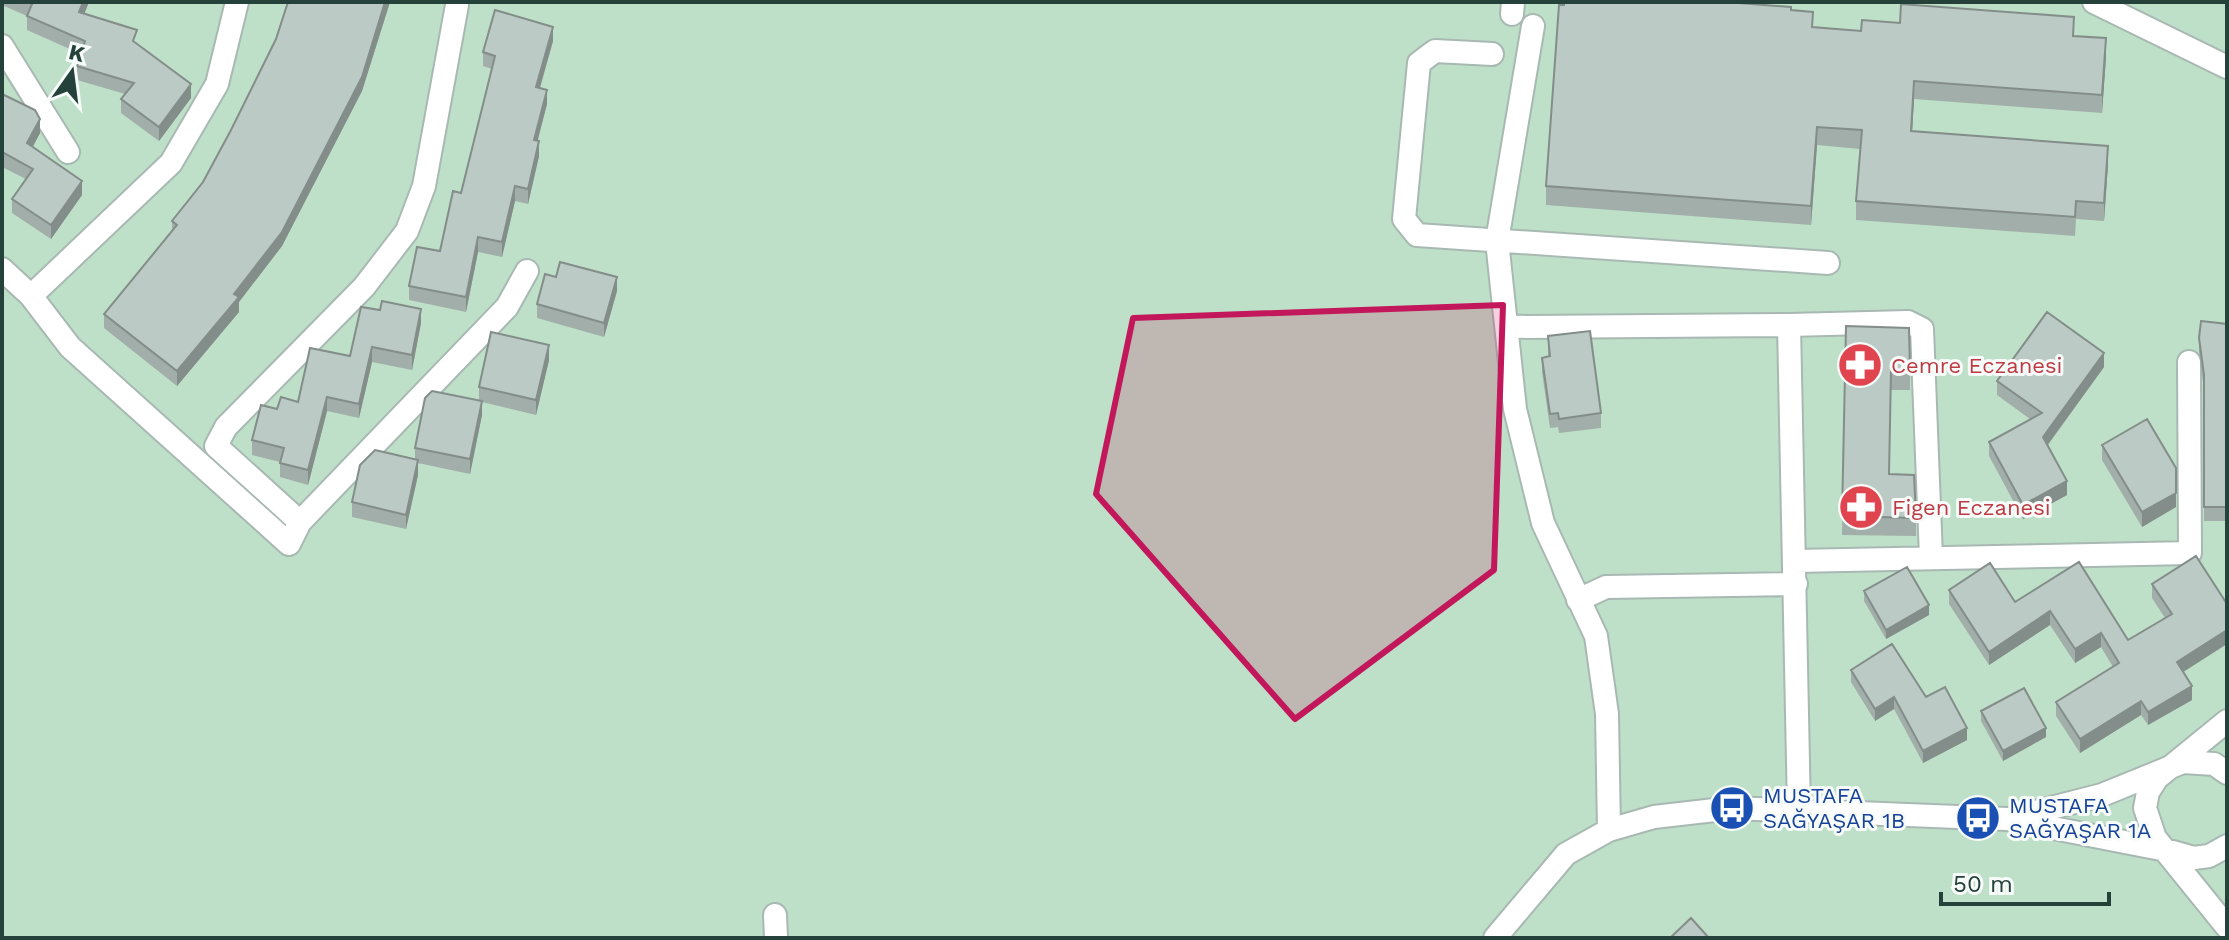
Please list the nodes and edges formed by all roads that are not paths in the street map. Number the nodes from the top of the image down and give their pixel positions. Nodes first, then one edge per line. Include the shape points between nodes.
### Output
1 (237, 2) edge
2 (2094, 2) edge
3 (457, 5) dead end
4 (1533, 26) dead end
5 (2, 46) edge
6 (1492, 54) dead end
7 (2227, 67) edge
8 (68, 152) dead end
9 (1497, 241) junction
10 (1828, 263) dead end
11 (2, 269) edge
12 (527, 271) dead end
13 (31, 296) junction
14 (1789, 325) junction
15 (1508, 327) junction
16 (2189, 362) dead end
17 (300, 522) junction
18 (1931, 557) junction
19 (1794, 561) junction
20 (1796, 584) junction
21 (1578, 600) junction
22 (2227, 721) edge
23 (2169, 767) junction
24 (2227, 773) edge
25 (1799, 811) junction
26 (2007, 819) junction
27 (1609, 830) junction
28 (2227, 846) edge
29 (2166, 850) junction
30 (775, 915) dead end
31 (2227, 927) edge
32 (776, 938) edge
33 (1495, 938) edge

1 - 13 street via 217,84 171,163
2 - 7 street
3 - 17 street via 424,186 407,231 364,287 226,427 216,446
4 - 9 street
5 - 8 street
6 - 9 street via 1435,51 1419,63 1404,219 1417,235
9 - 10 street
9 - 15 street
11 - 13 street
12 - 17 street via 507,307
13 - 17 street via 70,347 289,544
14 - 15 street
14 - 18 street via 1908,322 1922,329
14 - 19 street
15 - 21 street via 1515,409 1543,523
16 - 18 street via 2190,553
18 - 19 street
19 - 20 street
20 - 21 street via 1606,587
20 - 25 street
21 - 27 street via 1596,636 1607,714
22 - 23 street
23 - 24 street via 2199,761
23 - 26 street via 2102,795
23 - 29 street via 2148,792 2145,808 2155,838
25 - 26 street
25 - 27 street via 1717,810 1654,817
26 - 29 street
27 - 33 street via 1566,854
28 - 29 street via 2194,858
29 - 31 street
30 - 32 street

